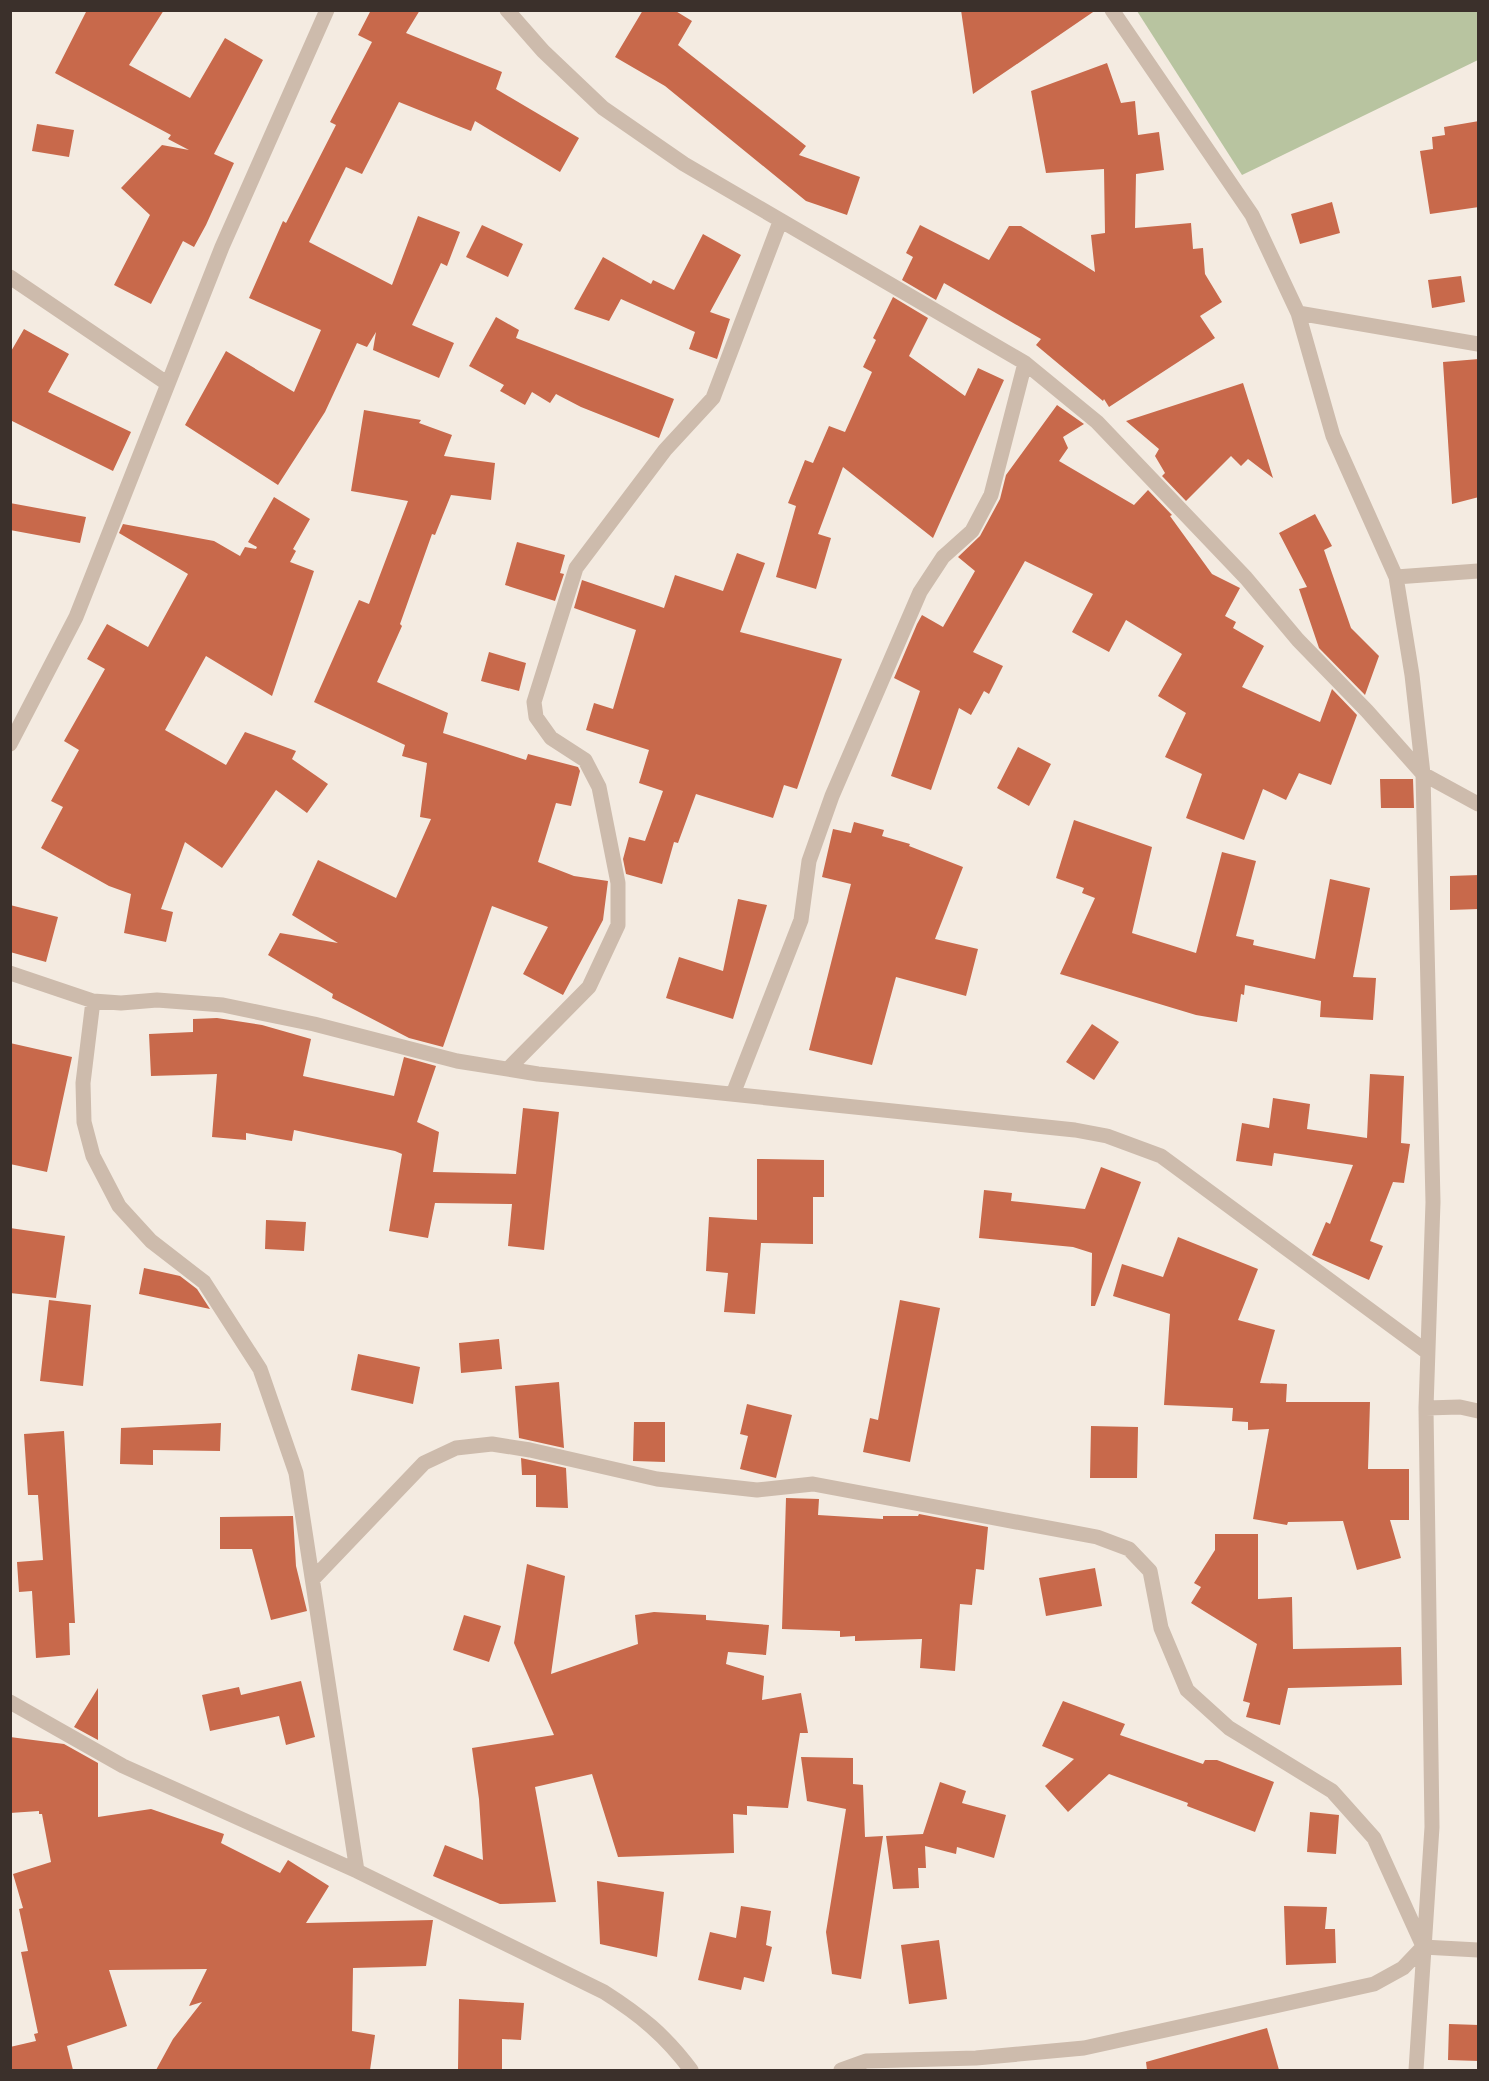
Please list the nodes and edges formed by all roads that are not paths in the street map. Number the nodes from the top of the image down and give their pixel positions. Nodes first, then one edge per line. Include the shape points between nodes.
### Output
1 (327, 10) edge
2 (507, 10) edge
3 (1112, 10) edge
4 (780, 222) junction
5 (10, 277) edge
6 (1298, 313) junction
7 (1479, 344) edge
8 (1025, 363) junction
9 (168, 384) junction
10 (1479, 571) edge
11 (1396, 577) junction
12 (10, 744) edge
13 (1423, 774) junction
14 (1479, 804) edge
15 (10, 974) edge
16 (93, 1001) junction
17 (508, 1069) junction
18 (733, 1094) junction
19 (1427, 1352) junction
20 (1426, 1408) junction
21 (1479, 1412) edge
22 (313, 1579) junction
23 (10, 1702) edge
24 (357, 1871) junction
25 (1423, 1947) junction
26 (1479, 1950) edge
27 (691, 2070) edge
28 (841, 2070) edge
29 (1416, 2070) edge

1 - 9 street via 222,247
2 - 4 street via 603,108 684,164
3 - 6 street via 1252,214
4 - 8 street
4 - 17 street via 713,398 665,450 576,568 534,702 536,717 551,738 585,760 599,787 618,883 618,925 589,987
5 - 9 street
6 - 7 street
6 - 11 street via 1333,436
8 - 13 street via 1097,422 1246,578
8 - 18 street via 991,495 972,531 943,557 920,591 832,796 809,861 801,920
9 - 12 street via 76,616
10 - 11 street
11 - 13 street
13 - 14 street
13 - 19 street via 1433,1202
15 - 16 street
16 - 17 street via 224,1005 458,1061
16 - 22 street via 83,1083 84,1122 93,1156 119,1206 151,1241 204,1282 260,1369 296,1473
17 - 18 street
18 - 19 street via 1075,1130 1107,1136 1161,1156
19 - 20 street
20 - 21 street via 1460,1407
20 - 25 street via 1432,1827
22 - 24 street
22 - 25 street via 424,1463 456,1448 492,1444 657,1479 757,1490 813,1484 1097,1537 1129,1549 1150,1572 1161,1628 1187,1690 1229,1728 1332,1791 1374,1838
23 - 24 street via 123,1766
24 - 27 street via 604,1992 671,2043
25 - 26 street
25 - 28 street via 1403,1968 1374,1984 1208,2022 1084,2048 976,2058 866,2061
25 - 29 street

